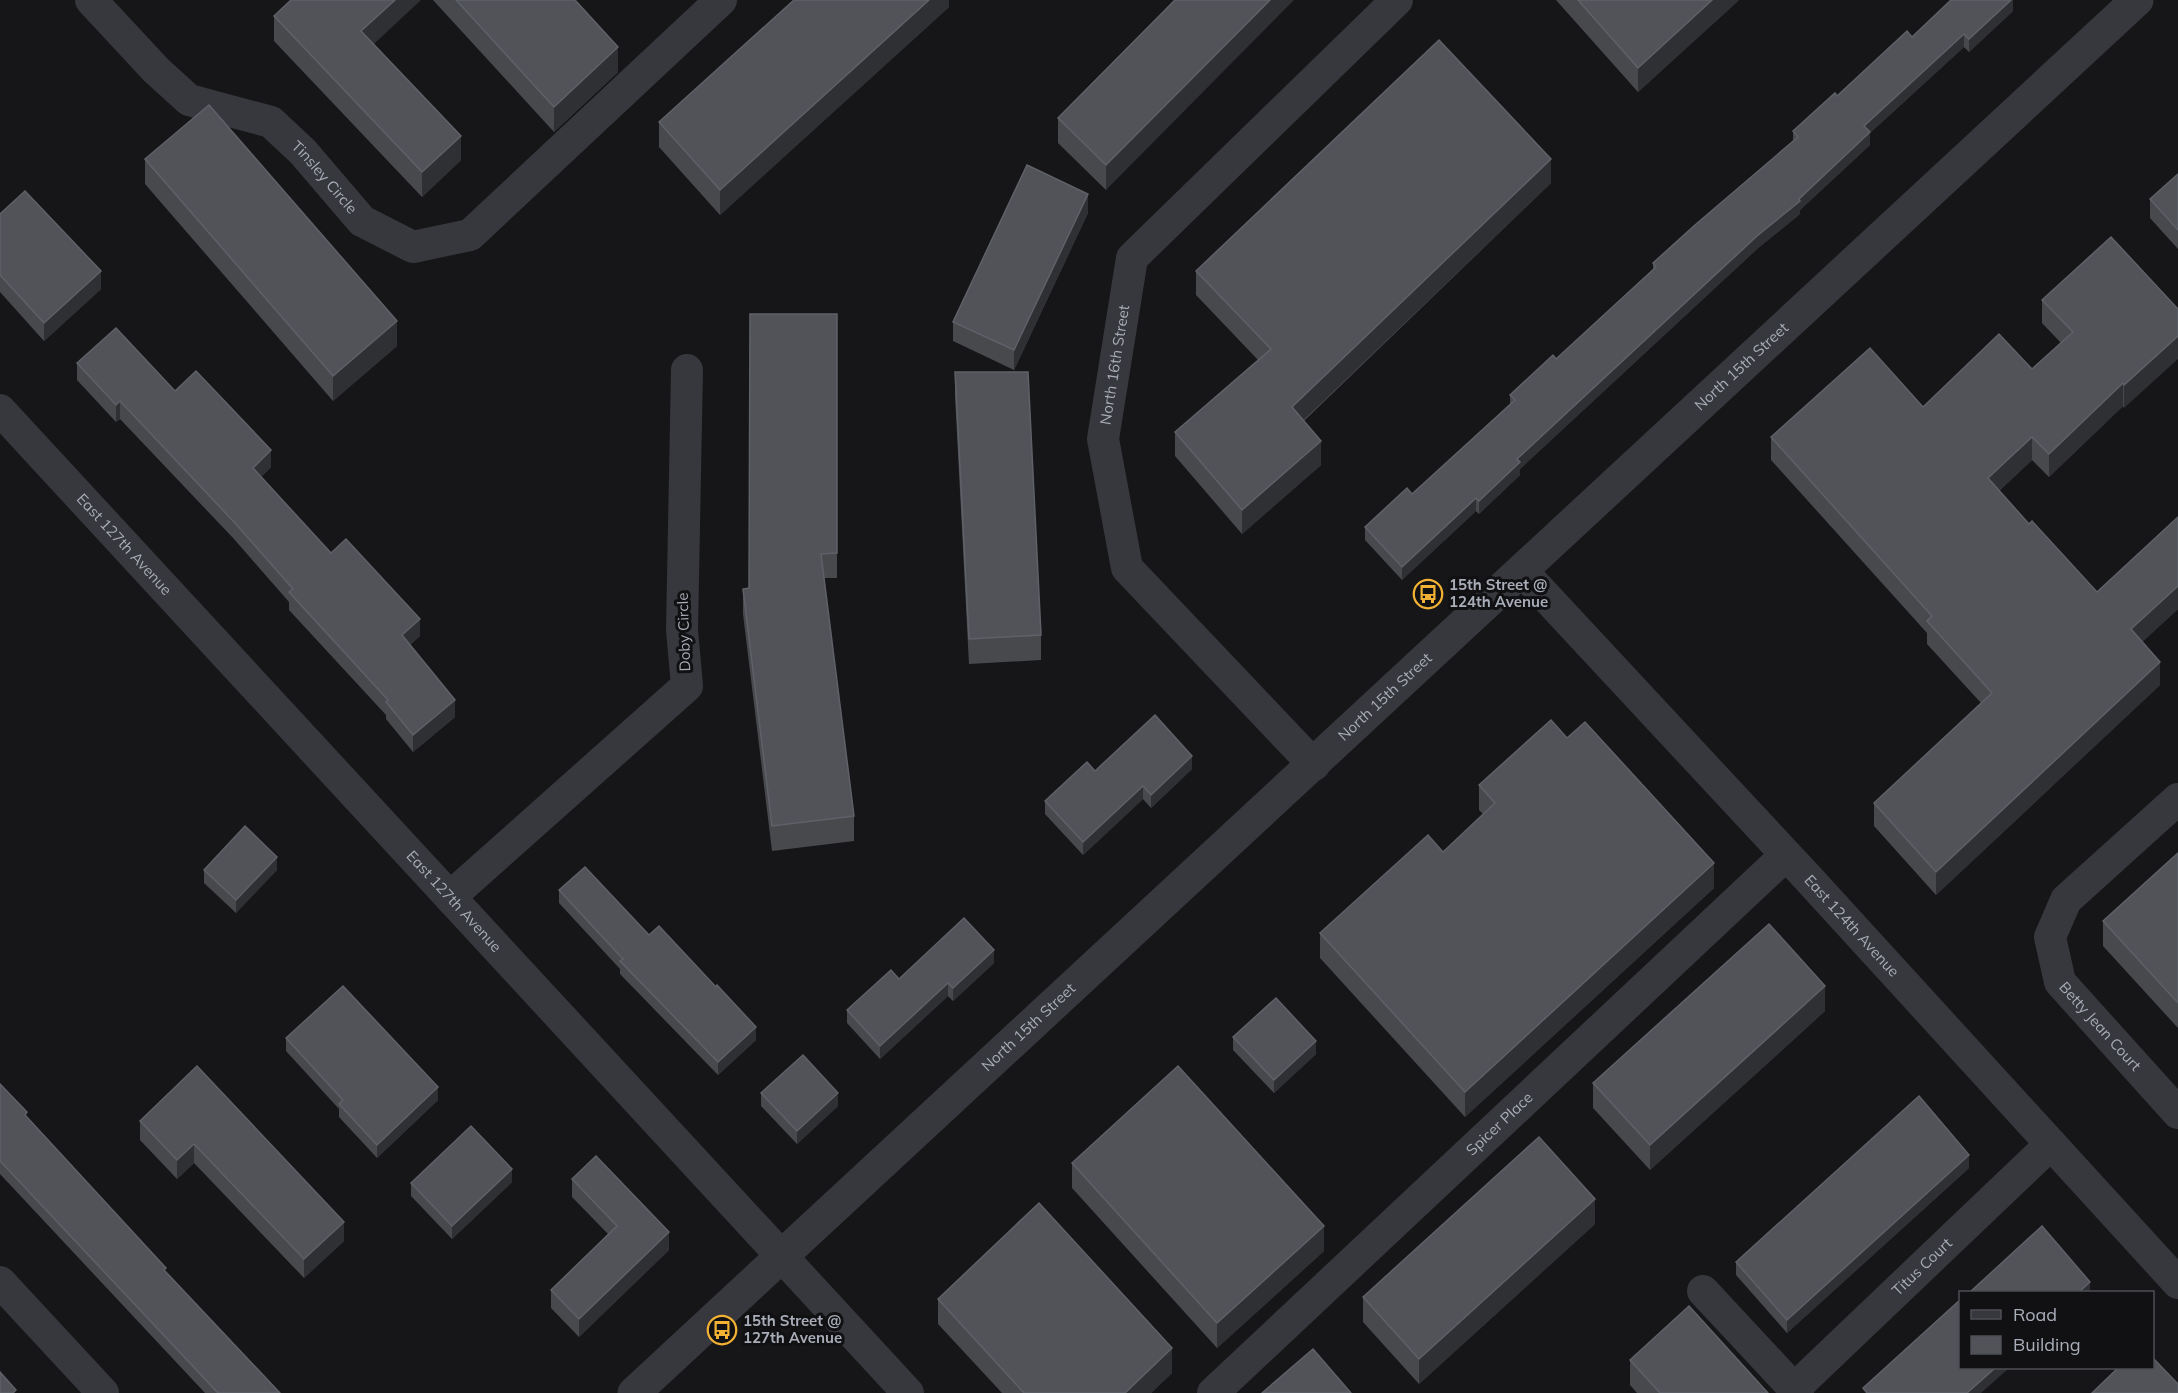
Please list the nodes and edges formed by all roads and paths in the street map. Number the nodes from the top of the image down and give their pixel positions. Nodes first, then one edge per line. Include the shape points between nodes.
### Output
1 (91, 0) edge
2 (721, 0) edge
3 (1397, 0) edge
4 (2137, 0) edge
5 (687, 370) dead end
6 (0, 410) edge
7 (1523, 572) junction
8 (1314, 765) junction
9 (2178, 799) edge
10 (1786, 855) junction
11 (450, 897) junction
12 (2178, 1113) edge
13 (2051, 1144) junction
14 (781, 1256) junction
15 (0, 1282) edge
16 (2178, 1283) edge
17 (1703, 1291) dead end
18 (1796, 1391) edge
19 (103, 1393) edge
20 (634, 1393) edge
21 (908, 1393) edge
22 (1213, 1393) edge

1 - 2 street, Tinsley Circle via 189,100 271,122 303,152 362,221 412,247 470,235
3 - 8 street, North 16th Street via 1132,258 1103,439 1127,568
4 - 7 street, North 15th Street
5 - 11 street, Doby Circle via 682,630 687,686
6 - 11 street, East 127th Avenue
7 - 8 street, North 15th Street
7 - 10 street, East 124th Avenue
8 - 14 street, North 15th Street
9 - 12 street, Betty Jean Court via 2066,900 2050,937 2060,982
10 - 13 street, East 124th Avenue
10 - 22 street, Spicer Place
11 - 14 street, East 127th Avenue
13 - 16 street, East 124th Avenue
13 - 18 street, Titus Court
14 - 20 street, North 15th Street
14 - 21 street, East 127th Avenue
15 - 19 street
17 - 18 street

